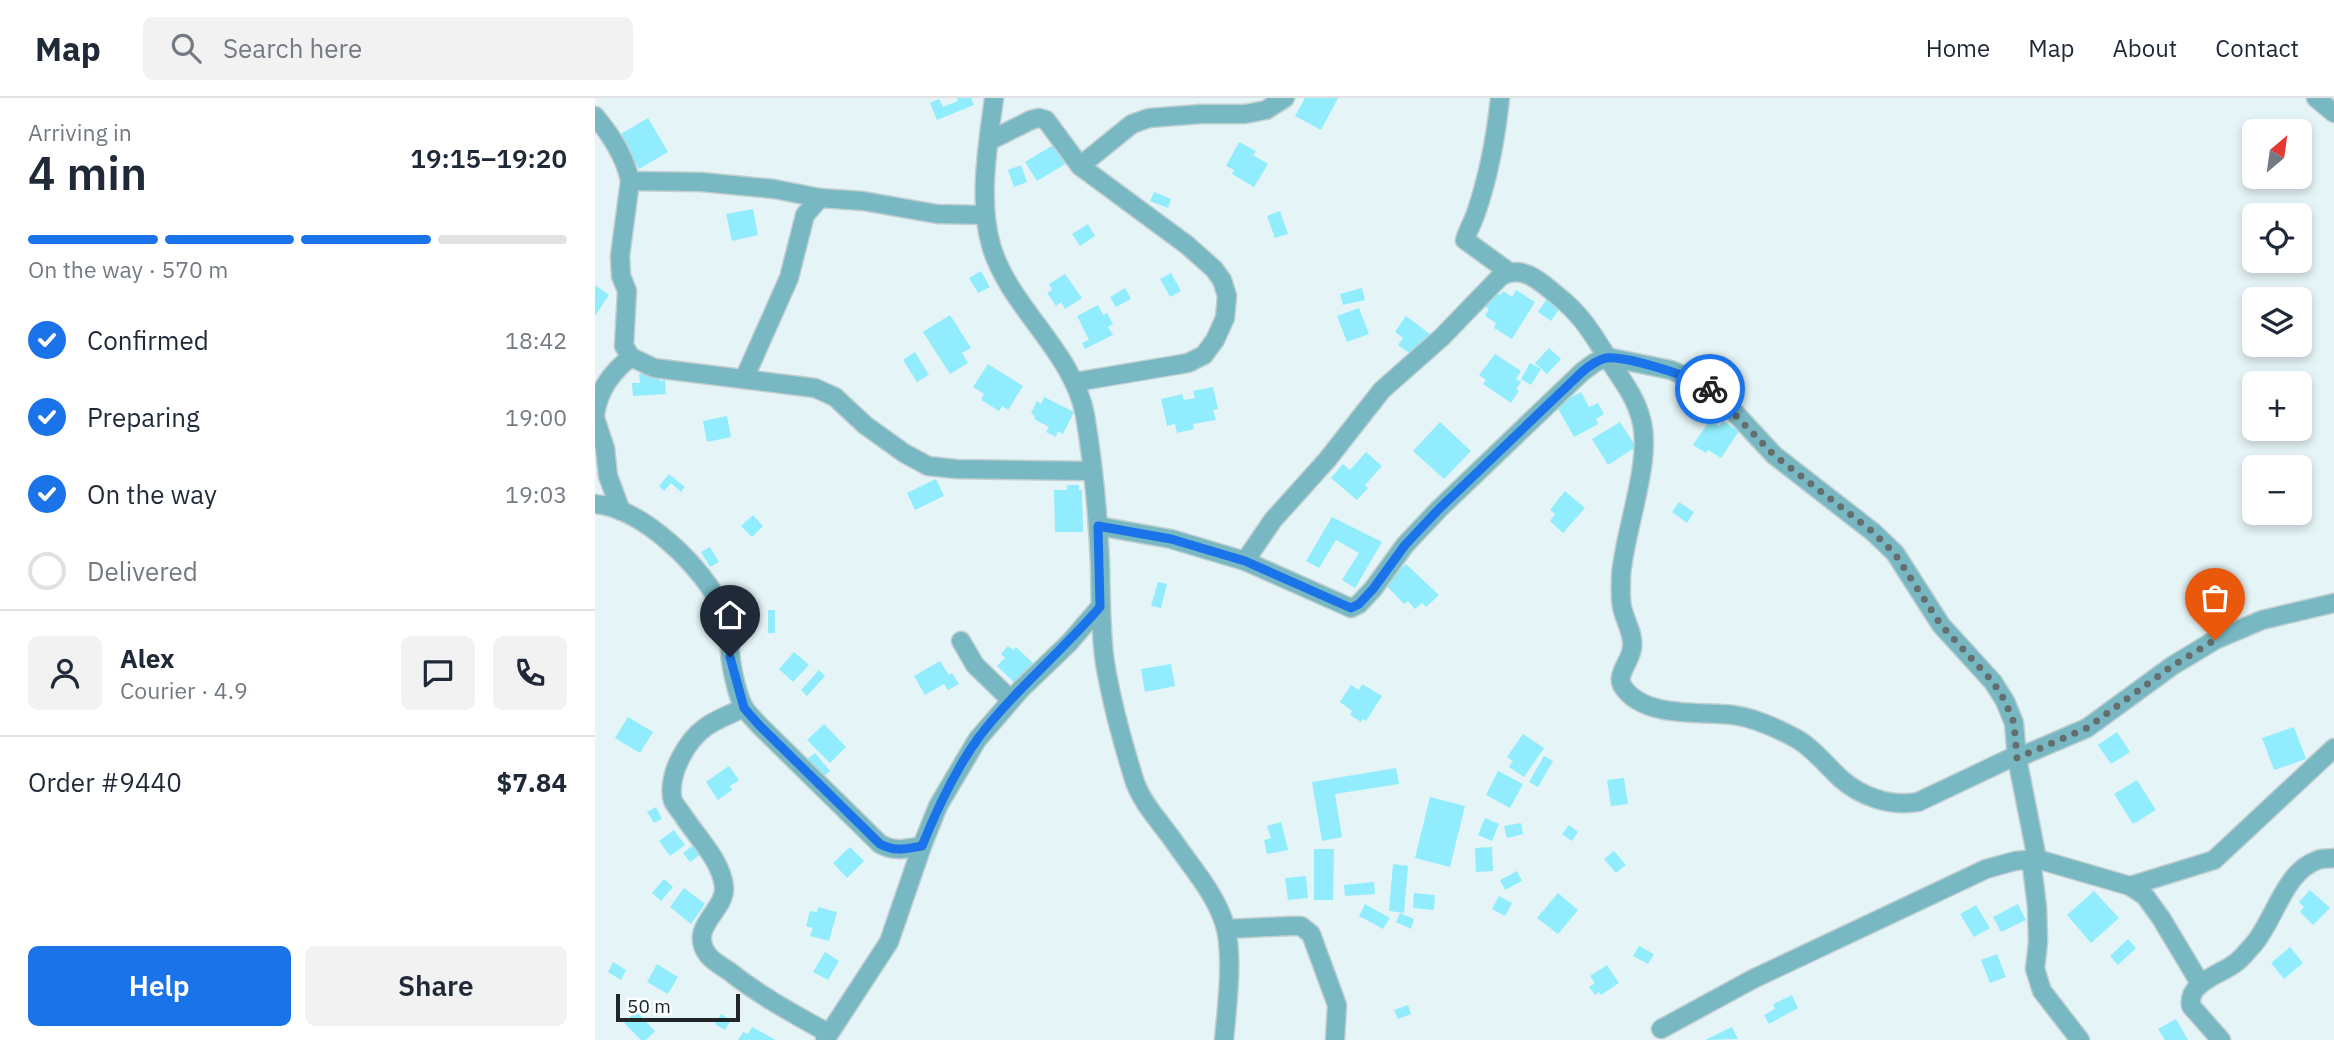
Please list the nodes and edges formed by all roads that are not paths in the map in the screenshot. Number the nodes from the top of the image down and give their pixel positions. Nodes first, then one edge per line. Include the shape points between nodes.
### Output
1 (994, 98) edge
2 (1285, 98) edge
3 (1500, 98) edge
4 (2316, 98) edge
5 (2334, 113) edge
6 (595, 116) edge
7 (989, 141) junction
8 (1080, 166) junction
9 (630, 181) junction
10 (820, 198) junction
11 (985, 215) junction
12 (1509, 272) junction
13 (631, 357) junction
14 (1607, 358) junction
15 (744, 379) junction
16 (1075, 382) junction
17 (595, 416) edge
18 (1091, 471) junction
19 (595, 504) edge
20 (621, 511) junction
21 (1098, 526) junction
22 (1245, 561) junction
23 (2334, 603) edge
24 (1100, 607) junction
25 (961, 641) dead end
26 (1011, 700) junction
27 (744, 708) junction
28 (2334, 748) edge
29 (2017, 757) junction
30 (922, 846) junction
31 (2334, 858) edge
32 (2034, 859) junction
33 (2130, 886) junction
34 (1226, 929) junction
35 (2200, 983) junction
36 (1661, 1029) dead end
37 (826, 1037) edge
38 (1224, 1040) edge
39 (1335, 1040) edge
40 (2080, 1040) edge
41 (2221, 1040) edge

1 - 7 street
2 - 8 street via 1266,110 1245,114 1149,118 1132,124
3 - 12 street via 1495,140 1465,240
4 - 5 street
6 - 9 street via 614,142
7 - 8 street via 1039,118 1050,124
7 - 11 street
8 - 16 street via 1196,253 1223,280 1227,296 1225,318 1204,355 1188,363
9 - 10 street via 701,182
9 - 13 street via 620,256 627,291 624,346
10 - 11 street via 937,214
10 - 15 street via 805,215 789,278
11 - 16 street via 991,247 1005,276
12 - 14 street via 1528,275 1572,308 1591,329
12 - 22 street via 1382,390 1273,520
13 - 15 street via 654,368
13 - 17 street via 612,373
14 - 22 street via 1582,372 1439,509 1359,604 1351,608
14 - 29 street via 1671,370 1707,386 1774,455 1873,532 1895,554 1941,625 1993,682 2014,723
14 - 29 street via 1642,420 1640,473 1621,575 1622,607 1633,650 1621,677 1627,692 1667,711 1733,715 1769,724 1800,741 1863,793 1901,805 1918,802
15 - 18 street via 815,388 835,397 865,425 928,466
16 - 18 street
17 - 20 street
18 - 21 street
19 - 20 street
20 - 27 street via 677,549 712,591 724,611
21 - 22 street via 1171,539
21 - 24 street
23 - 29 street via 2262,620 2215,640 2087,728
24 - 26 street
24 - 34 street via 1105,664 1134,779 1148,807 1214,901
25 - 26 street via 975,665
26 - 30 street via 977,740 938,806
27 - 30 street via 880,844 898,850
27 - 37 street via 696,733 675,769 673,801 708,851 725,892 705,923 702,940 708,955
28 - 33 street via 2214,860
29 - 32 street
30 - 37 street via 889,942
31 - 35 street via 2302,869 2238,962
32 - 33 street
32 - 36 street via 1986,869 1753,979
32 - 40 street via 2035,968 2042,991
33 - 35 street via 2145,896 2161,918
34 - 38 street
34 - 39 street via 1301,926 1311,934 1338,1005
35 - 41 street via 2191,996 2192,1006

